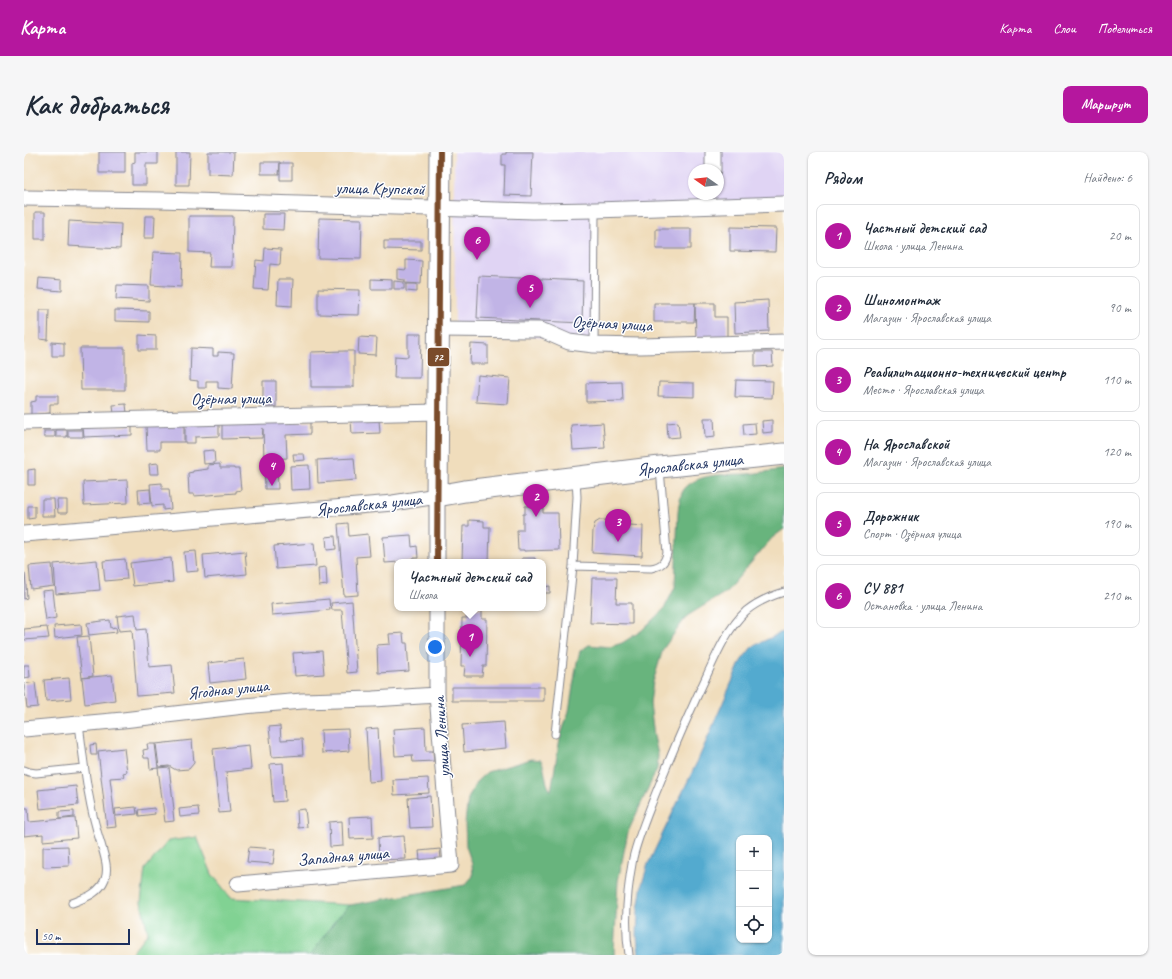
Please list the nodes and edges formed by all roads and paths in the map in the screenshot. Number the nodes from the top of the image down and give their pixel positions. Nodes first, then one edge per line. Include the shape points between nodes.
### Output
1 (440, 152) edge
2 (714, 152) edge
3 (713, 164) edge
4 (24, 198) edge
5 (712, 200) edge
6 (784, 204) edge
7 (440, 208) junction
8 (595, 210) junction
9 (439, 329) junction
10 (784, 342) edge
11 (594, 344) junction
12 (438, 412) junction
13 (24, 422) edge
14 (784, 454) edge
15 (660, 467) junction
16 (576, 477) junction
17 (437, 496) junction
18 (24, 534) edge
19 (437, 559) edge
20 (572, 566) junction
21 (784, 592) edge
22 (436, 611) edge
23 (438, 695) junction
24 (79, 724) junction
25 (24, 729) edge
26 (555, 734) dead end
27 (84, 768) junction
28 (24, 770) edge
29 (451, 865) joint
30 (238, 884) dead end
31 (72, 903) dead end
32 (629, 955) edge

1 - 7 main road
2 - 3 street
4 - 7 street, улица Крупской
5 - 6 street, улица Крупской
5 - 8 street, улица Крупской
7 - 8 street, улица Крупской
7 - 9 main road
8 - 11 lane
9 - 11 street, Озёрная улица via 540,330 569,342
9 - 12 main road
10 - 11 street, Озёрная улица via 641,346
12 - 13 street, Озёрная улица
12 - 17 main road
14 - 15 main road, Ярославская улица
15 - 16 main road, Ярославская улица
15 - 20 lane via 667,553 663,564 651,568
16 - 17 main road, Ярославская улица via 465,490
16 - 20 lane
17 - 18 street, Ярославская улица via 393,503
17 - 19 street
20 - 26 lane
21 - 32 lane via 770,596 746,611 732,628 720,648 671,754 634,857 628,887 626,940
22 - 23 street, улица Ленина
23 - 24 street, Ягодная улица via 302,701
23 - 29 street, улица Ленина
24 - 25 street, Ягодная улица
24 - 27 lane
27 - 28 lane via 36,773
27 - 31 lane via 92,814 107,871 101,887 95,893
29 - 30 street, Западная улица

